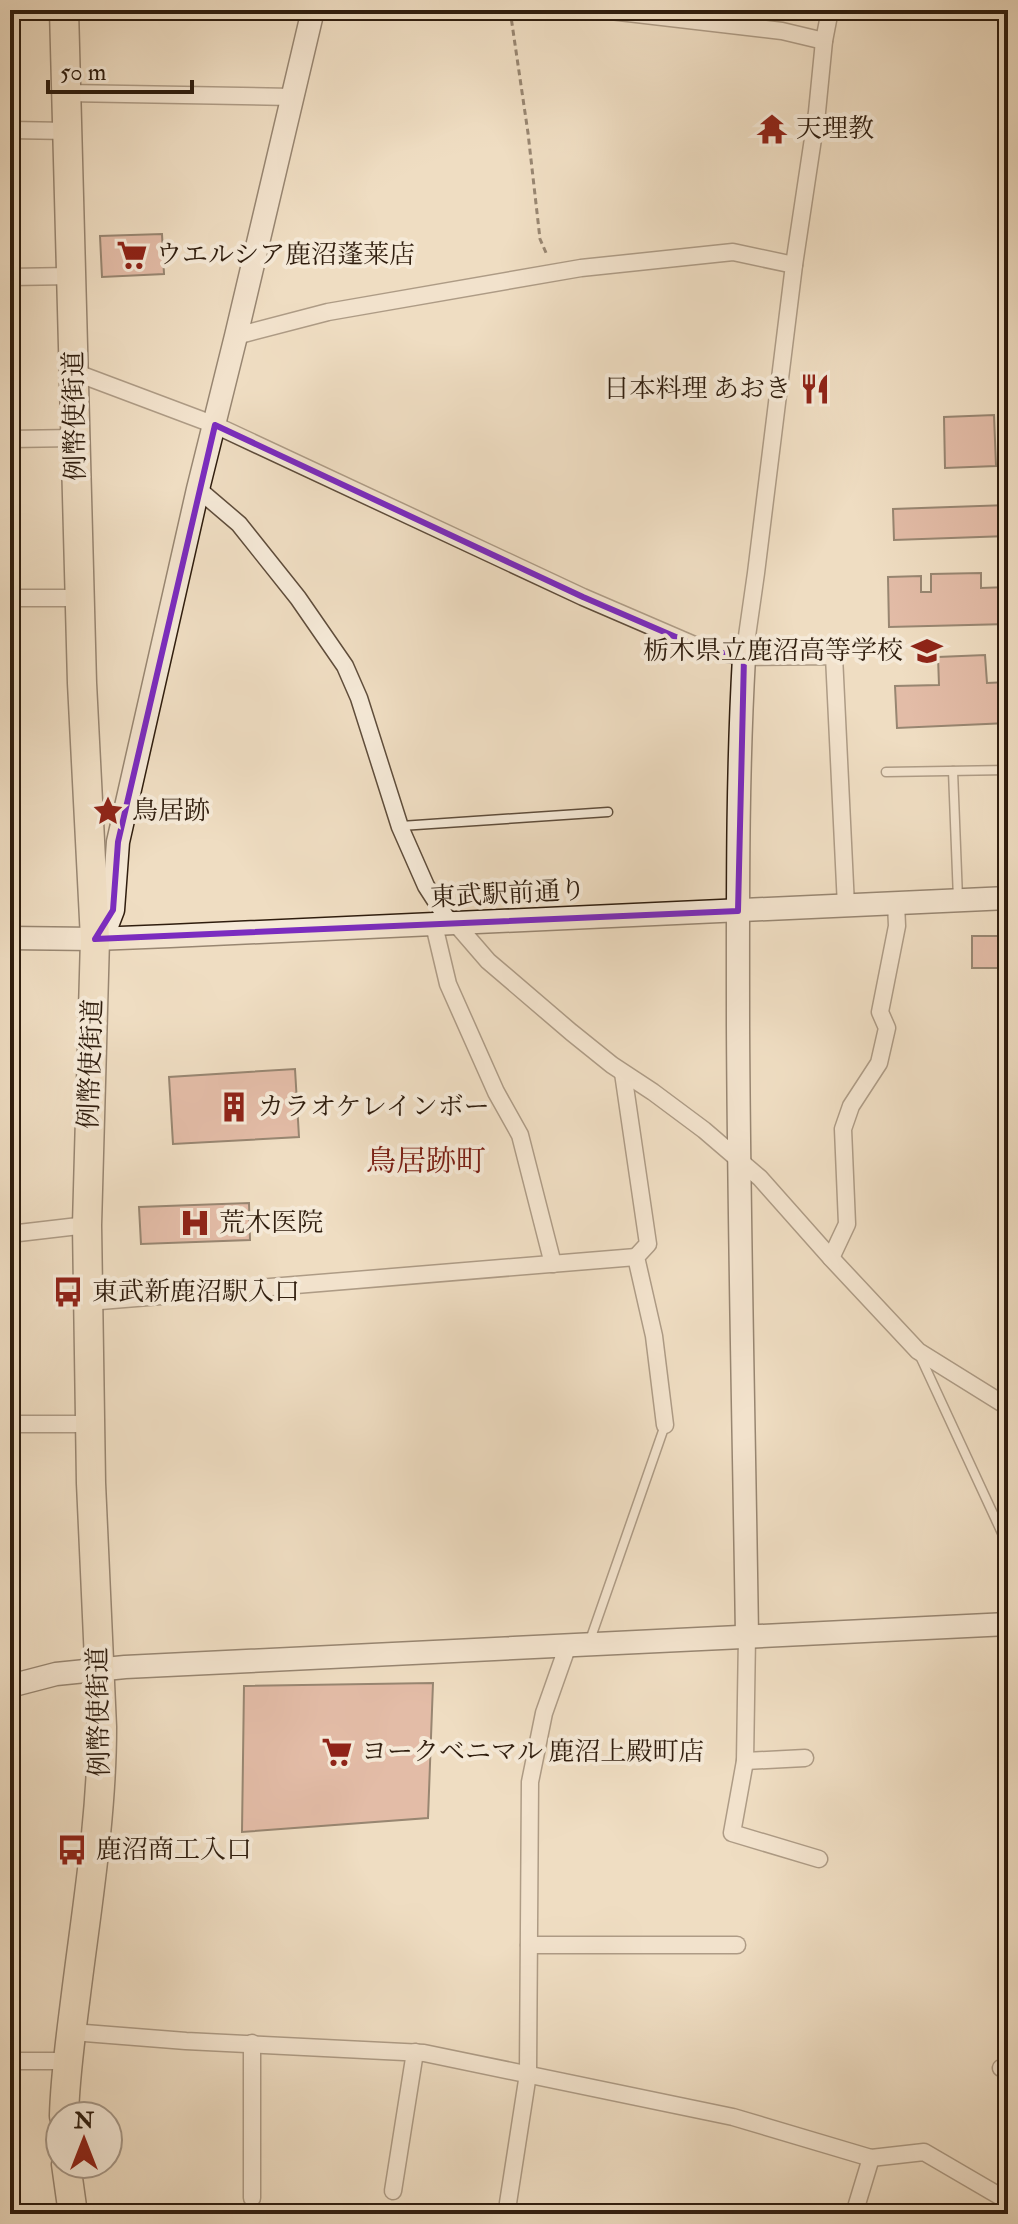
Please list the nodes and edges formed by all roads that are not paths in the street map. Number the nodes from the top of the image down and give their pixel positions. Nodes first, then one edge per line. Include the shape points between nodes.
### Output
1 (64, 10) edge
2 (313, 10) edge
3 (602, 10) edge
4 (830, 10) edge
5 (677, 14) edge
6 (824, 41) junction
7 (67, 93) junction
8 (292, 97) junction
9 (10, 130) edge
10 (69, 131) junction
11 (794, 265) junction
12 (72, 276) junction
13 (10, 277) edge
14 (236, 336) junction
15 (74, 372) junction
16 (215, 425) junction
17 (75, 438) junction
18 (10, 439) edge
19 (198, 489) junction
20 (10, 598) edge
21 (79, 598) junction
22 (744, 657) junction
23 (1008, 770) edge
24 (953, 771) junction
25 (886, 772) dead end
26 (608, 812) dead end
27 (400, 827) junction
28 (1008, 898) edge
29 (958, 900) junction
30 (896, 903) junction
31 (846, 906) junction
32 (738, 911) junction
33 (445, 925) junction
34 (10, 938) edge
35 (95, 939) junction
36 (623, 1073) junction
37 (739, 1161) junction
38 (87, 1225) junction
39 (10, 1234) edge
40 (636, 1257) junction
41 (831, 1258) junction
42 (553, 1264) junction
43 (88, 1302) junction
44 (918, 1351) junction
45 (1008, 1407) edge
46 (10, 1424) edge
47 (90, 1424) junction
48 (665, 1425) joint
49 (1008, 1546) edge
50 (1008, 1624) edge
51 (747, 1636) junction
52 (578, 1644) junction
53 (100, 1669) junction
54 (10, 1686) edge
55 (805, 1758) dead end
56 (745, 1761) junction
57 (819, 1859) dead end
58 (529, 1945) junction
59 (737, 1945) dead end
60 (72, 2032) junction
61 (252, 2043) junction
62 (415, 2052) junction
63 (10, 2061) edge
64 (68, 2061) junction
65 (528, 2074) junction
66 (65, 2100) edge
67 (871, 2158) junction
68 (68, 2180) edge
69 (393, 2191) dead end
70 (252, 2198) dead end
71 (1008, 2201) edge
72 (508, 2203) dead end
73 (73, 2214) edge
74 (854, 2214) edge

1 - 7 highway, 例幣使街道
2 - 8 street
3 - 5 street
4 - 6 street
5 - 6 street
6 - 11 street
7 - 8 street
7 - 10 highway, 例幣使街道
8 - 14 street
9 - 10 street
10 - 12 highway, 例幣使街道
11 - 14 street via 733,252 554,272 328,312
11 - 22 street
12 - 13 street
12 - 15 highway, 例幣使街道
14 - 16 street
15 - 16 street
15 - 17 highway, 例幣使街道
16 - 19 street
16 - 22 street via 583,597 706,650
17 - 18 street
17 - 21 highway, 例幣使街道
19 - 27 street via 239,524 345,666
19 - 35 street via 118,842 113,910
20 - 21 street
21 - 35 highway, 例幣使街道
22 - 31 street via 834,656
22 - 32 street
23 - 24 lane
24 - 25 lane
24 - 29 lane
26 - 27 lane
27 - 33 street
28 - 29 street, 東武駅前通り
29 - 30 street, 東武駅前通り
30 - 31 street, 東武駅前通り
30 - 41 street via 897,926 880,1012 887,1028 879,1063 843,1129 847,1224
31 - 32 street, 東武駅前通り
32 - 33 street, 東武駅前通り
32 - 37 street
33 - 35 street, 東武駅前通り
33 - 36 street
33 - 42 street via 448,984 520,1135
34 - 35 street, 東武駅前通り
35 - 38 highway, 例幣使街道
36 - 37 street
36 - 40 street via 648,1244
37 - 41 street
37 - 51 street
38 - 39 street
38 - 43 highway, 例幣使街道
40 - 42 street
40 - 48 street via 654,1336
41 - 44 street
42 - 43 street
43 - 47 highway, 例幣使街道
44 - 45 street
44 - 49 lane
46 - 47 street
47 - 53 highway, 例幣使街道
48 - 52 lane
50 - 51 street
51 - 52 street
51 - 56 street
52 - 53 street
52 - 58 street via 544,1713 530,1782
53 - 54 street
53 - 60 highway, 例幣使街道 via 99,1798
55 - 56 street
56 - 57 street via 732,1833
58 - 59 street
58 - 65 street
60 - 61 street
60 - 64 highway, 例幣使街道
61 - 62 street
61 - 70 street
62 - 65 street
62 - 69 street
63 - 64 street
64 - 66 highway, 例幣使街道
65 - 67 street via 733,2117
65 - 72 street
67 - 71 street via 924,2152
67 - 74 street
68 - 73 highway

